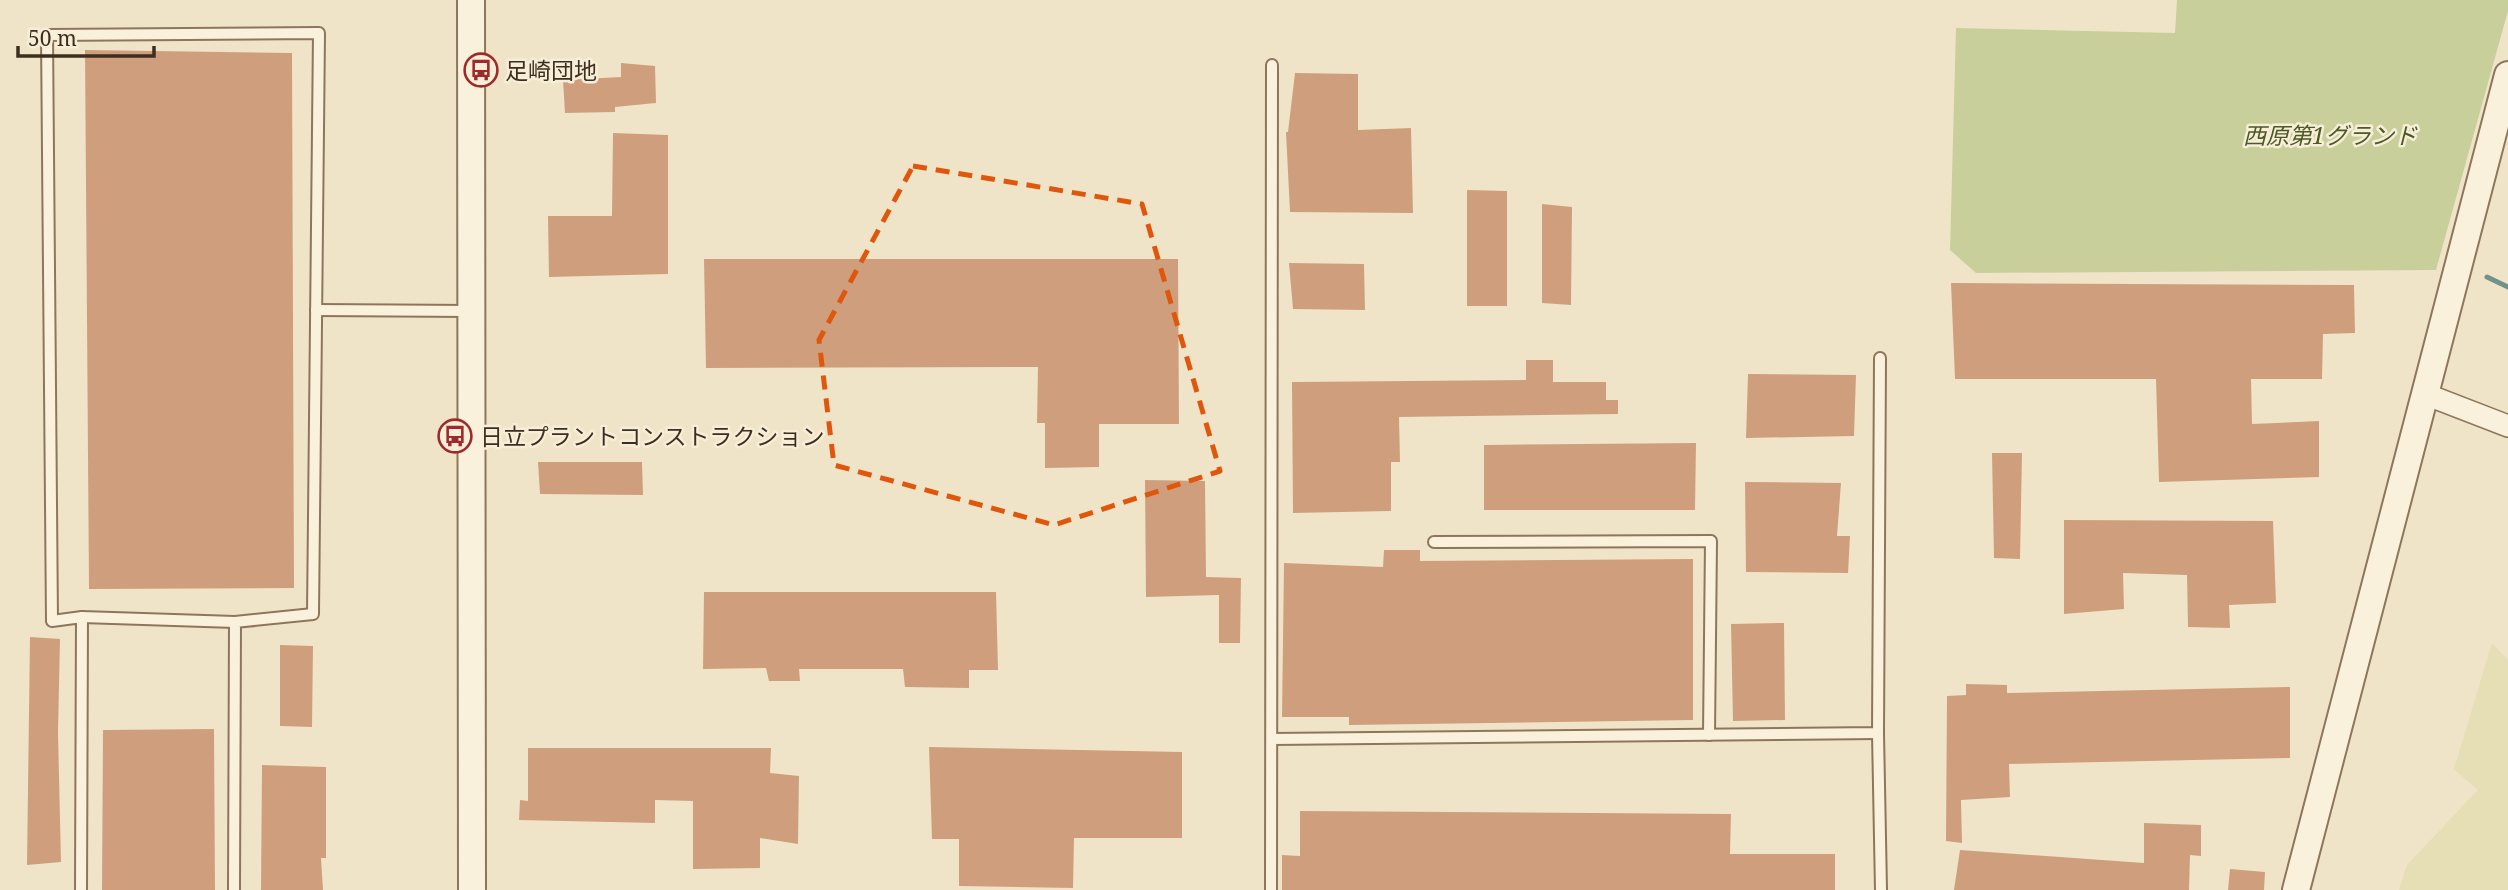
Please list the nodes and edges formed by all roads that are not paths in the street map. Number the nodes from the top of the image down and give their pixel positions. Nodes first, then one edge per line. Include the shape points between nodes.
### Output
1 (471, 0) edge
2 (1272, 65) dead end
3 (2508, 75) edge
4 (316, 310) junction
5 (471, 311) junction
6 (1880, 358) dead end
7 (2425, 394) junction
8 (2508, 426) edge
9 (1434, 542) dead end
10 (82, 617) junction
11 (235, 622) junction
12 (1878, 733) junction
13 (1709, 735) junction
14 (1272, 739) junction
15 (81, 890) edge
16 (234, 890) edge
17 (472, 890) edge
18 (1271, 890) edge
19 (1881, 890) edge
20 (2296, 890) edge

1 - 5 street
2 - 14 lane
3 - 7 street
4 - 5 lane
4 - 10 lane via 319,33 47,35 52,621
4 - 11 lane via 313,614
5 - 17 street
6 - 12 lane
7 - 8 street
7 - 20 street
9 - 13 lane via 1711,541
10 - 11 lane
10 - 15 lane
11 - 16 lane
12 - 13 lane
12 - 19 lane
13 - 14 lane
14 - 18 lane

